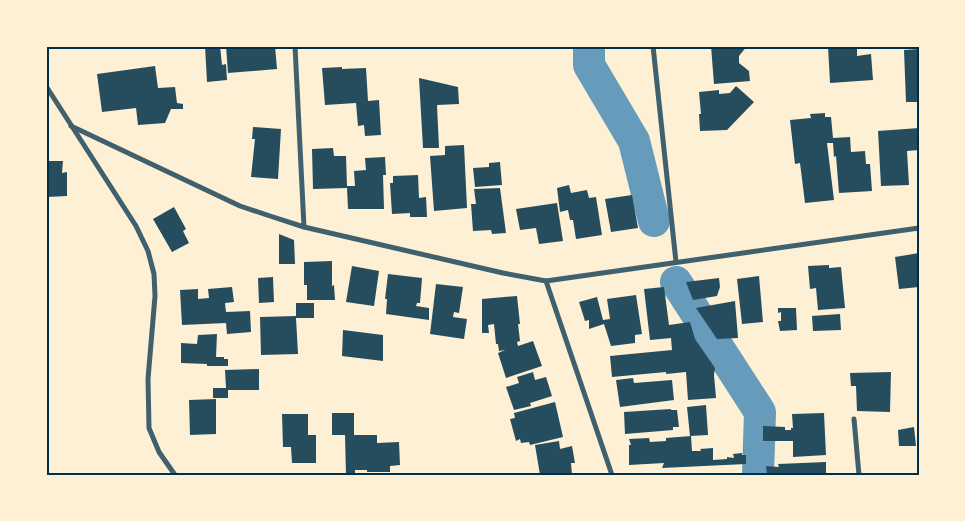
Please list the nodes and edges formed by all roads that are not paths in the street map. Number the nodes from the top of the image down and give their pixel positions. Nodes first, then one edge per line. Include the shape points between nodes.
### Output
1 (295, 46) edge
2 (653, 46) edge
3 (46, 86) edge
4 (71, 126) junction
5 (304, 227) junction
6 (919, 228) edge
7 (676, 262) junction
8 (546, 281) junction
9 (854, 419) dead end
10 (175, 475) edge
11 (612, 475) edge
12 (859, 475) edge

1 - 5 street
2 - 7 street
3 - 4 street
4 - 5 street via 240,206
4 - 10 street via 136,226 148,251 155,296 148,378 149,428 159,452
5 - 8 street
6 - 7 street
7 - 8 street
8 - 11 street
9 - 12 street

